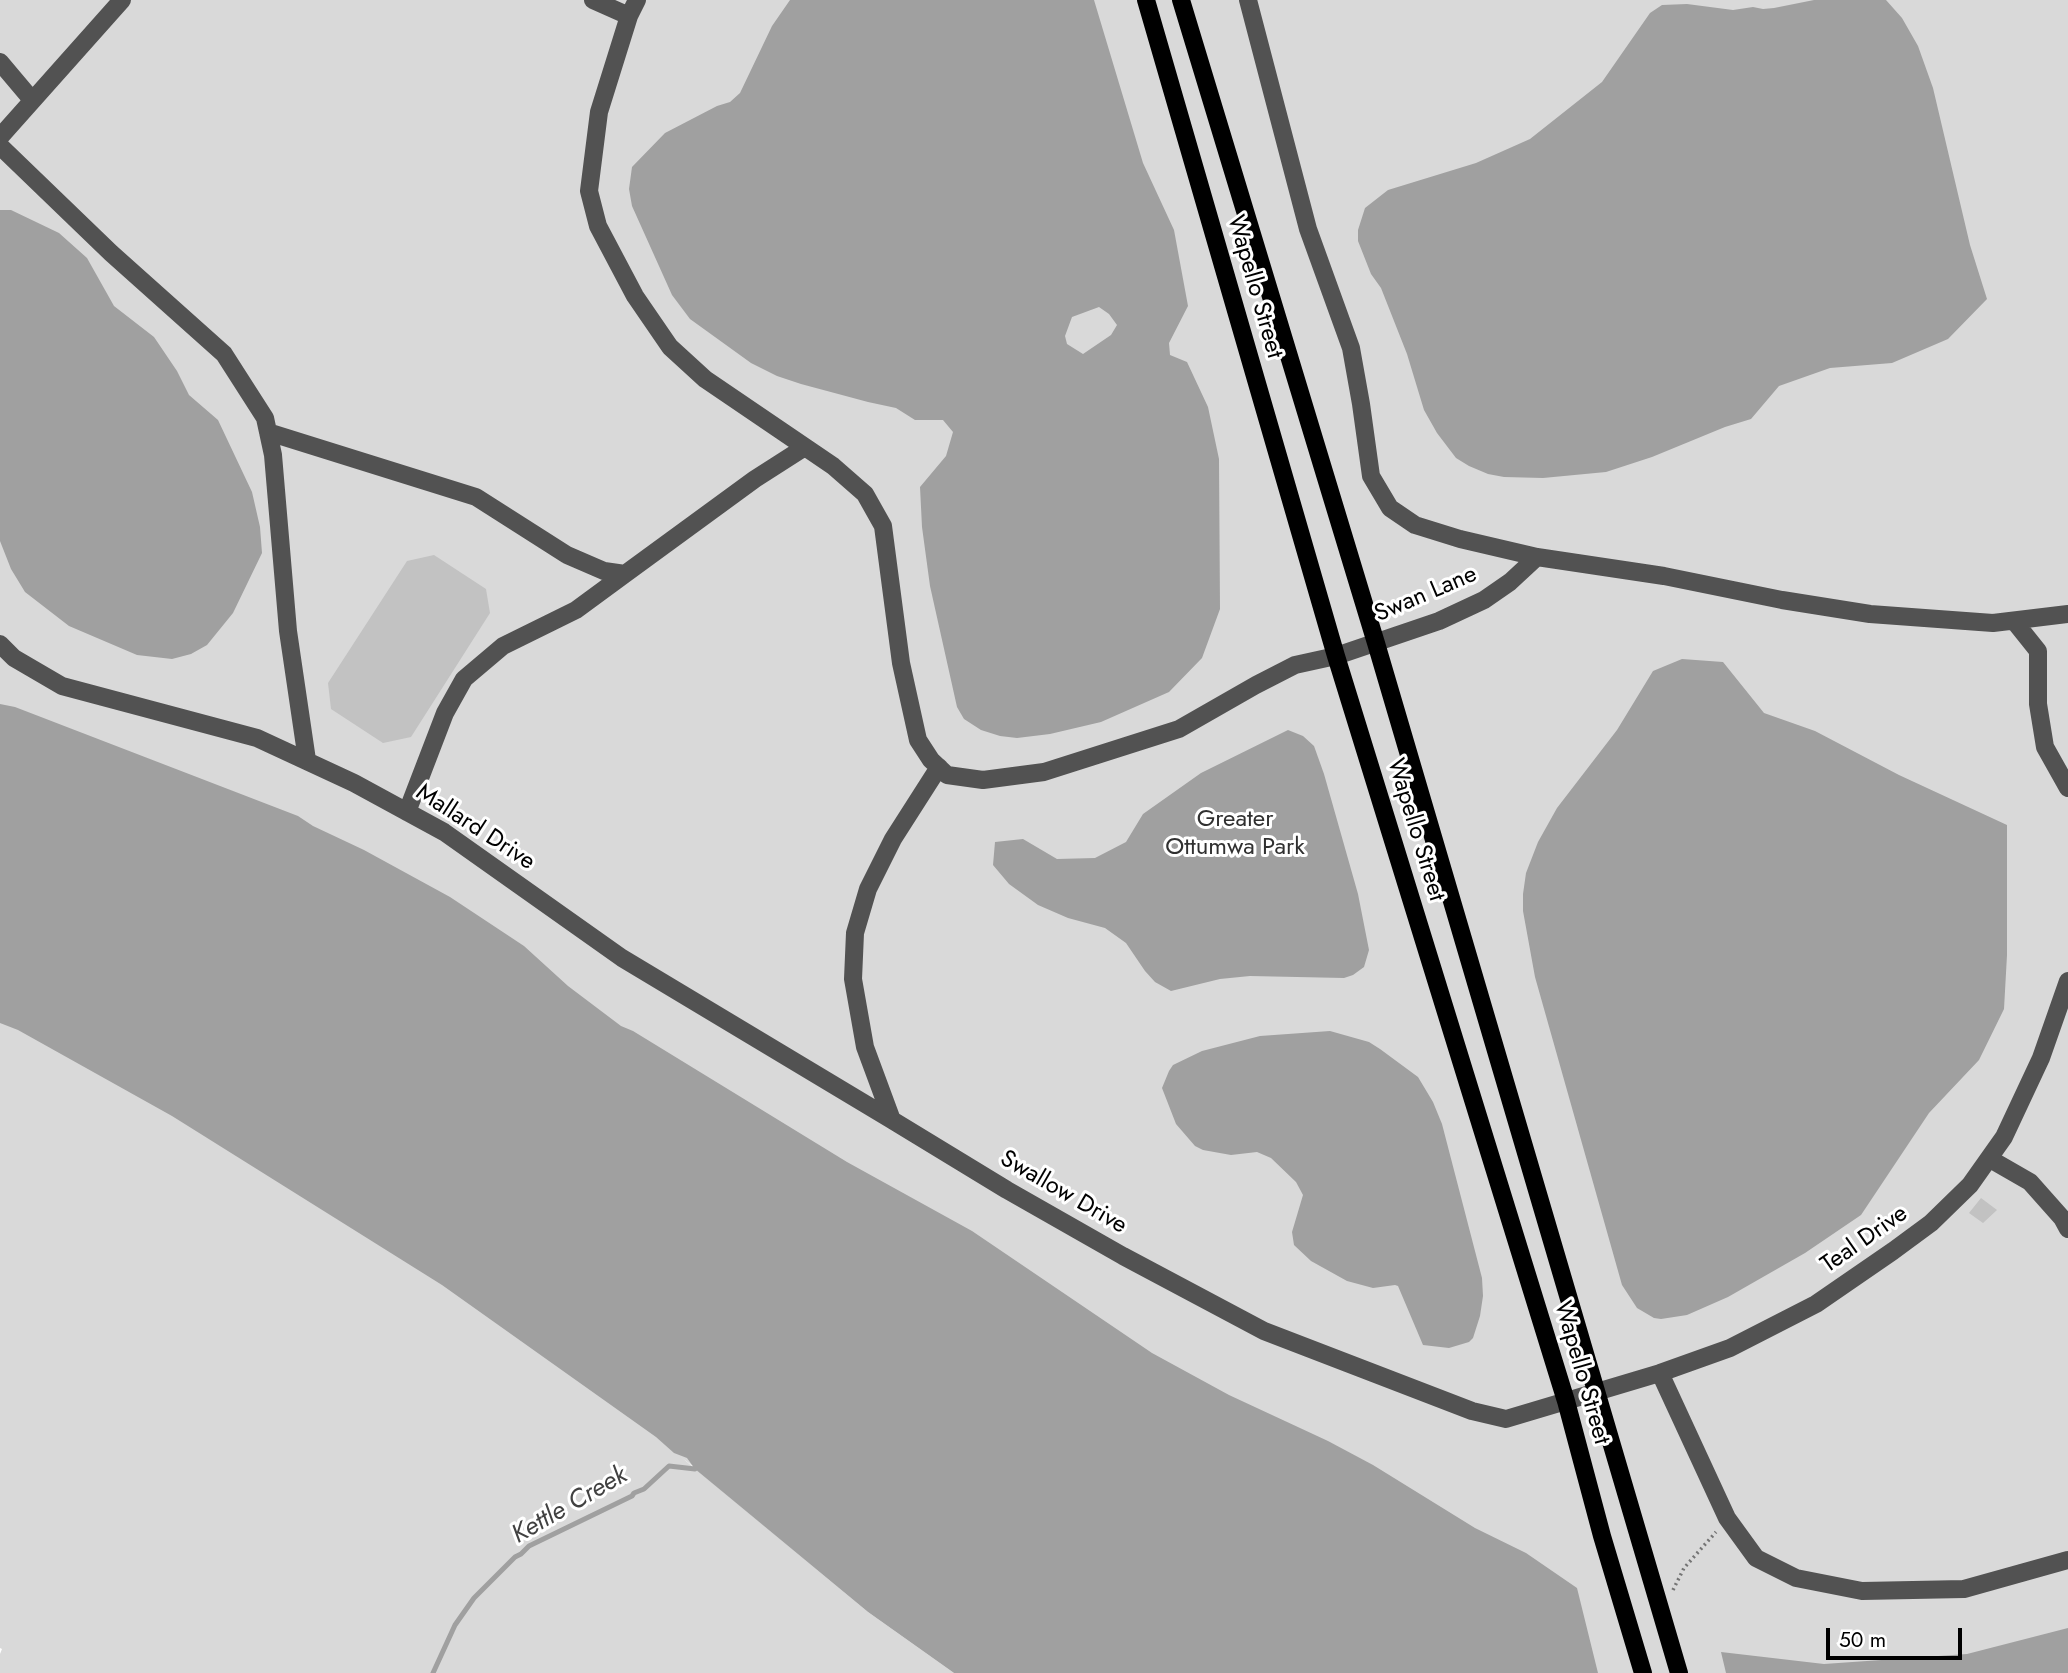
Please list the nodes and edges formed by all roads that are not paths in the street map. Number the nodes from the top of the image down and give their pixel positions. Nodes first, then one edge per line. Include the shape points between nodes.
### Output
1 (122, 0) edge
2 (593, 0) edge
3 (1146, 0) edge
4 (1181, 0) edge
5 (1248, 0) edge
6 (633, 8) edge
7 (0, 62) edge
8 (32, 100) junction
9 (0, 137) edge
10 (0, 146) edge
11 (268, 432) junction
12 (805, 447) junction
13 (1537, 557) junction
14 (625, 574) junction
15 (2068, 614) edge
16 (2014, 621) junction
17 (1376, 643) junction
18 (0, 644) edge
19 (1336, 656) junction
20 (307, 760) junction
21 (939, 767) junction
22 (2068, 788) edge
23 (407, 812) junction
24 (2068, 981) edge
25 (892, 1120) junction
26 (1990, 1159) junction
27 (2068, 1229) edge
28 (1660, 1373) junction
29 (1597, 1391) junction
30 (1566, 1401) junction
31 (2068, 1560) edge
32 (1643, 1673) edge
33 (1679, 1673) edge

1 - 8 lane
2 - 6 lane
3 - 19 main road, Wapello Street
4 - 17 main road, Wapello Street
5 - 13 lane via 1308,229 1351,348 1371,476 1390,508 1415,525
6 - 12 lane via 599,112 589,191 598,226 635,296 670,346 705,379
7 - 8 lane
8 - 9 lane
10 - 11 lane via 224,354 265,418
11 - 14 lane via 477,497 567,555 604,571
11 - 20 lane via 288,631
12 - 14 lane
12 - 21 lane via 865,494 883,526 901,663 918,740
13 - 16 lane via 1870,614
13 - 17 lane, Swan Lane via 1484,600
14 - 23 lane via 576,610 503,646 464,679 445,713
15 - 16 lane
16 - 22 lane via 2038,651 2038,704 2045,747
17 - 19 lane, Swan Lane
17 - 29 main road, Wapello Street
18 - 20 lane, Mallard Drive via 14,658 62,686 257,738
19 - 21 lane, Swan Lane via 1295,665 1179,729 1044,772 983,779 947,775
19 - 30 main road, Wapello Street
20 - 23 lane, Mallard Drive
21 - 25 lane via 893,839 868,889 855,933 853,979 865,1047
23 - 25 lane, Mallard Drive via 444,832 622,958
24 - 26 lane, Teal Drive via 2042,1058
25 - 30 lane, Swallow Drive via 1123,1256 1265,1331 1472,1411 1506,1419
26 - 27 lane via 2030,1181
26 - 28 lane, Teal Drive via 1931,1223 1816,1304 1730,1348
28 - 29 lane, Teal Drive
28 - 31 lane via 1727,1518 1756,1558 1796,1578 1862,1591 1964,1589
29 - 30 lane, Teal Drive
29 - 33 main road, Wapello Street
30 - 32 main road, Wapello Street

